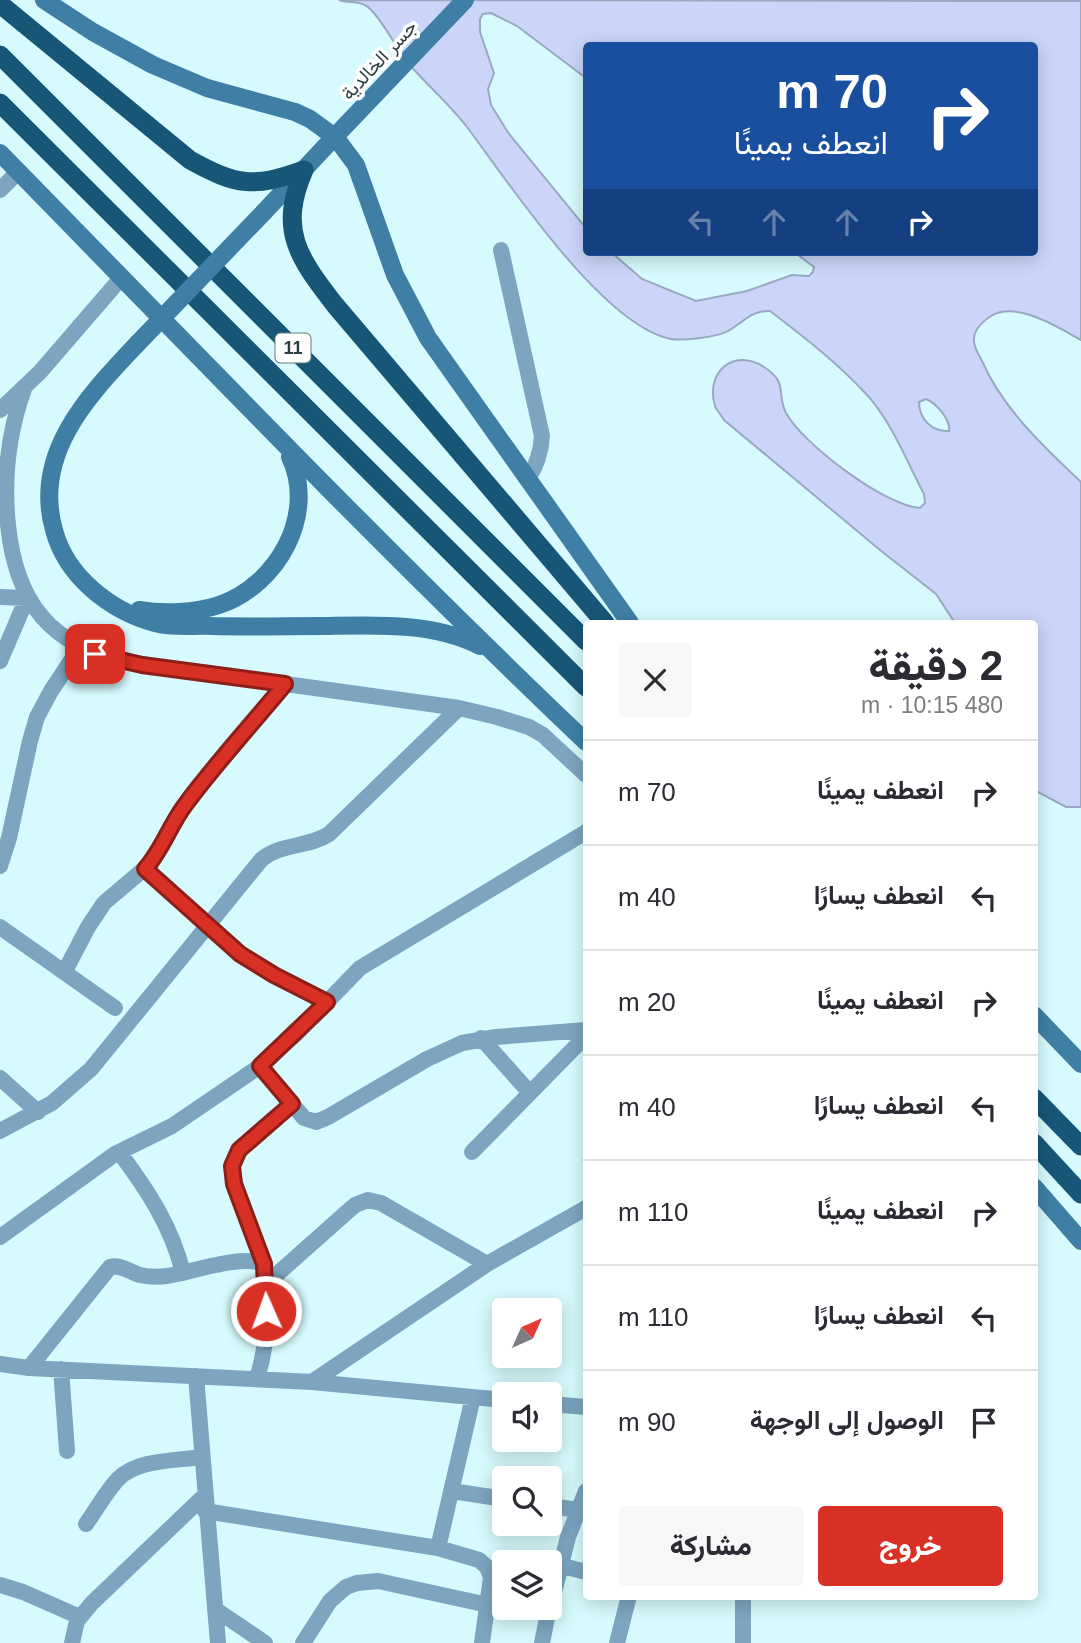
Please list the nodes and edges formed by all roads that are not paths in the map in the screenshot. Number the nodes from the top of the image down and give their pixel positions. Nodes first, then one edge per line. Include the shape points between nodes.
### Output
1 (44, 0) edge
2 (465, 0) edge
3 (0, 4) edge
4 (0, 55) edge
5 (0, 103) edge
6 (0, 153) edge
7 (304, 170) junction
8 (18, 172) junction
9 (0, 190) edge
10 (501, 250) dead end
11 (122, 278) junction
12 (23, 389) junction
13 (0, 410) edge
14 (285, 446) junction
15 (528, 479) junction
16 (0, 597) edge
17 (27, 598) junction
18 (121, 608) junction
19 (602, 620) edge
20 (628, 620) edge
21 (583, 638) edge
22 (80, 647) junction
23 (0, 661) edge
24 (504, 663) junction
25 (285, 684) junction
26 (583, 684) edge
27 (459, 708) junction
28 (583, 739) edge
29 (583, 772) edge
30 (583, 834) edge
31 (0, 866) edge
32 (145, 869) junction
33 (208, 926) junction
34 (0, 927) edge
35 (65, 971) junction
36 (327, 1002) junction
37 (115, 1008) dead end
38 (1038, 1019) edge
39 (583, 1030) edge
40 (481, 1038) junction
41 (583, 1039) edge
42 (1081, 1064) edge
43 (260, 1066) junction
44 (0, 1078) edge
45 (530, 1093) junction
46 (1038, 1102) edge
47 (292, 1104) junction
48 (38, 1112) junction
49 (0, 1131) edge
50 (1081, 1146) edge
51 (1038, 1147) edge
52 (119, 1152) junction
53 (472, 1152) dead end
54 (1038, 1192) edge
55 (1081, 1194) edge
56 (583, 1210) edge
57 (0, 1237) edge
58 (1081, 1241) edge
59 (264, 1264) junction
60 (487, 1264) junction
61 (183, 1273) junction
62 (266, 1284) junction
63 (0, 1364) edge
64 (29, 1368) junction
65 (61, 1369) junction
66 (196, 1376) junction
67 (257, 1379) junction
68 (312, 1382) junction
69 (473, 1397) junction
70 (492, 1398) edge
71 (562, 1405) edge
72 (583, 1407) edge
73 (67, 1451) dead end
74 (202, 1457) junction
75 (452, 1491) junction
76 (492, 1497) edge
77 (583, 1499) edge
78 (205, 1503) junction
79 (562, 1508) edge
80 (578, 1510) junction
81 (86, 1524) dead end
82 (438, 1548) junction
83 (562, 1555) edge
84 (562, 1565) edge
85 (583, 1571) edge
86 (0, 1585) edge
87 (628, 1600) edge
88 (743, 1600) edge
89 (488, 1605) junction
90 (215, 1609) junction
91 (80, 1616) junction
92 (547, 1620) edge
93 (72, 1643) edge
94 (218, 1643) edge
95 (265, 1643) edge
96 (303, 1643) edge
97 (482, 1643) edge
98 (542, 1643) edge
99 (617, 1643) edge
100 (743, 1643) edge

1 - 15 main road via 153,65 207,88 295,112 336,138 356,165 410,307
2 - 7 main road, جسر الخالدية, bridge
3 - 7 highway via 190,160 234,181 252,183
4 - 21 highway, 11
5 - 26 highway, 11
6 - 8 main road
7 - 18 main road, جسر الخالدية, bridge via 85,400 60,443 49,492 57,542 85,583
7 - 19 highway via 291,220 295,242 312,274
8 - 9 street
8 - 11 main road
10 - 15 street via 542,436 541,451
11 - 12 street
11 - 14 main road
12 - 13 street
12 - 17 street via 9,440 5,493 10,544
14 - 18 main road via 298,474 301,498 285,548 268,572 220,605 166,612
14 - 24 main road
15 - 20 main road
16 - 17 street
17 - 22 street via 50,627
17 - 23 street
18 - 24 main road, جسر الخالدية via 157,624 177,626 418,628 464,638
22 - 25 street via 127,662
22 - 31 street via 37,717
24 - 28 main road
25 - 27 street
25 - 32 street via 177,816
27 - 29 street via 528,727
27 - 33 street via 329,834 265,856
30 - 36 street via 377,956
32 - 33 street
32 - 35 street via 104,904
33 - 36 street via 256,965
33 - 48 street via 91,1069
34 - 35 street
35 - 37 street
36 - 43 street
38 - 42 main road
39 - 40 street
40 - 45 street
40 - 47 street via 444,1050 323,1121 310,1121
41 - 45 street
43 - 47 street
43 - 52 street via 172,1126
44 - 48 street
45 - 53 street
46 - 50 highway
47 - 59 street via 239,1150 232,1166 234,1184
48 - 49 street
51 - 55 highway
52 - 57 street
52 - 61 street via 170,1232
54 - 58 main road
56 - 60 street
59 - 61 street via 242,1261
59 - 62 street
60 - 62 street via 381,1203 368,1200 349,1209
60 - 68 street
61 - 64 street via 152,1277 110,1267
62 - 67 street via 264,1357
63 - 64 street
64 - 65 street
65 - 66 street
65 - 73 street
66 - 67 street
66 - 74 street
67 - 68 street
68 - 69 street
69 - 70 street
69 - 75 street
71 - 72 street
74 - 78 street
74 - 81 street via 131,1469 113,1485
75 - 76 street
75 - 82 street
77 - 80 street
78 - 82 street
78 - 90 street
78 - 91 street
79 - 80 street
80 - 83 street
82 - 89 street via 474,1558 487,1567 491,1582
84 - 85 street
86 - 91 street
87 - 99 street
88 - 100 street
89 - 96 street via 378,1581 356,1583 330,1601
89 - 97 street
90 - 94 street
90 - 95 street
91 - 93 street
92 - 98 street

